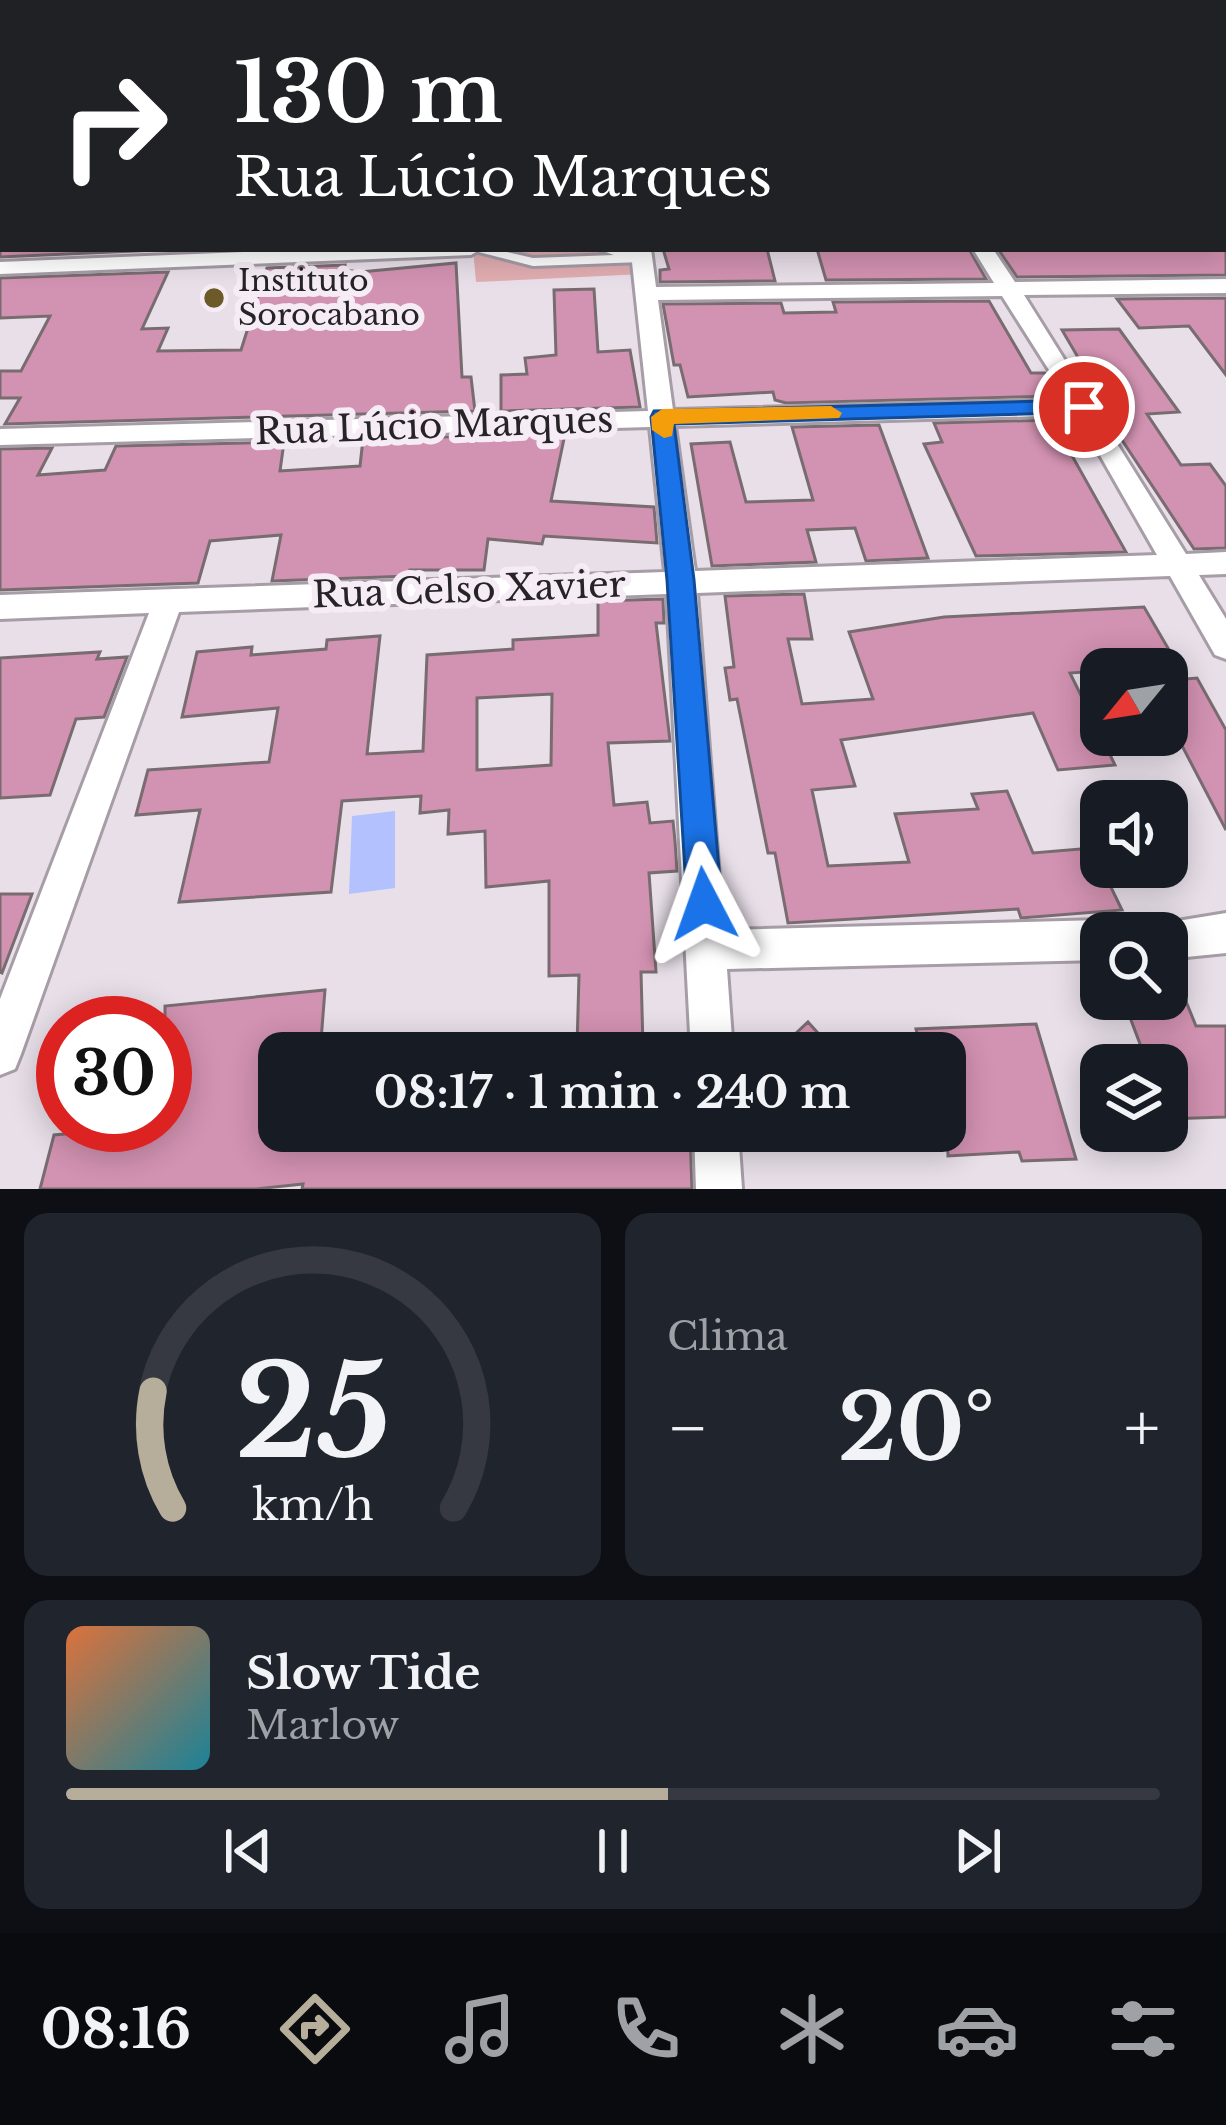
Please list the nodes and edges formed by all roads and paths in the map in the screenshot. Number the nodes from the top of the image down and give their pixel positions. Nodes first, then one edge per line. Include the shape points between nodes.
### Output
1 (397, 252) edge
2 (486, 252) edge
3 (985, 252) edge
4 (642, 254) edge
5 (0, 268) edge
6 (1226, 286) edge
7 (1006, 291) junction
8 (647, 294) junction
9 (1084, 407) junction
10 (662, 417) junction
11 (0, 437) edge
12 (1226, 563) edge
13 (1178, 566) junction
14 (681, 580) junction
15 (168, 602) junction
16 (0, 607) edge
17 (1226, 646) edge
18 (1226, 933) edge
19 (1188, 937) edge
20 (1080, 941) edge
21 (708, 950) junction
22 (711, 1032) edge
23 (0, 1054) edge
24 (717, 1152) edge
25 (719, 1189) edge

1 - 5 street
2 - 4 street via 533,262
3 - 7 street
4 - 8 street
6 - 7 street
7 - 8 street
7 - 9 street
8 - 10 street
9 - 10 street, Rua Lúcio Marques
9 - 13 street
10 - 11 street, Rua Lúcio Marques
10 - 14 street
12 - 13 street, Rua Celso Xavier
13 - 14 street, Rua Celso Xavier
13 - 17 street
14 - 15 street, Rua Celso Xavier
14 - 21 street
15 - 16 street, Rua Celso Xavier
15 - 23 street
18 - 19 street
20 - 21 street
21 - 22 street
24 - 25 street

